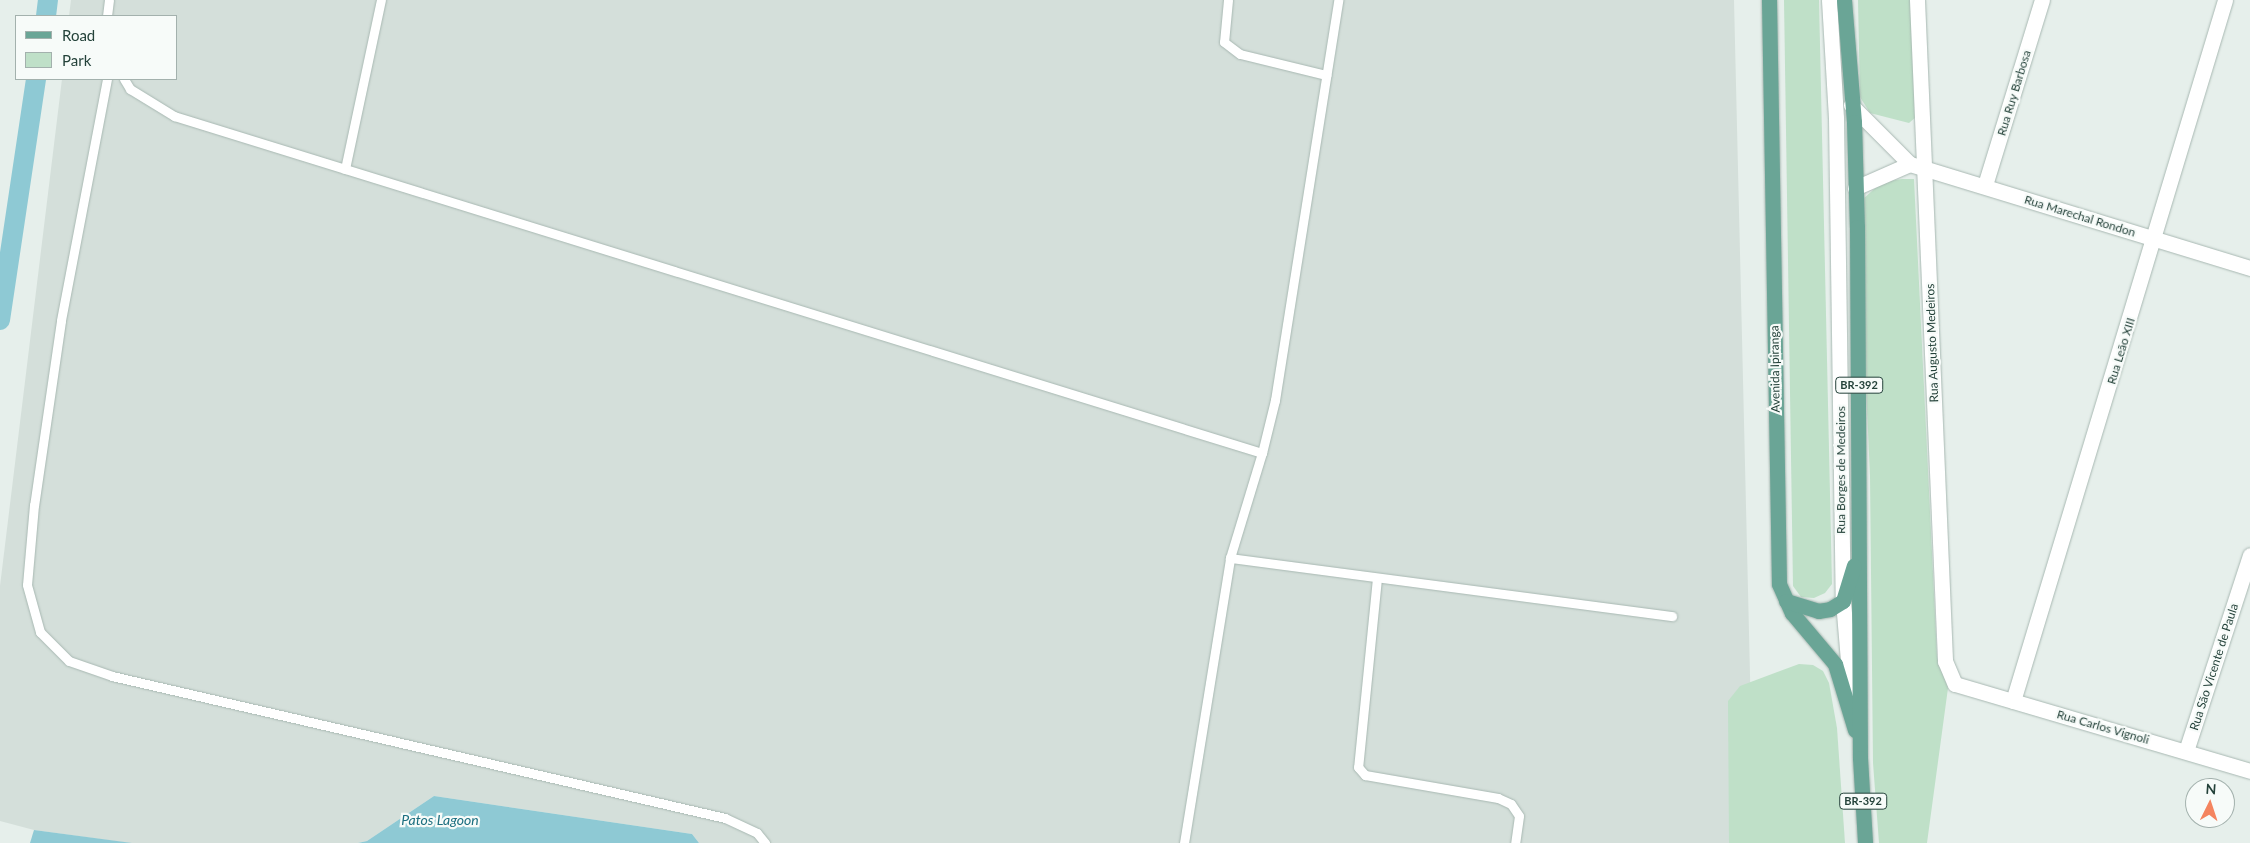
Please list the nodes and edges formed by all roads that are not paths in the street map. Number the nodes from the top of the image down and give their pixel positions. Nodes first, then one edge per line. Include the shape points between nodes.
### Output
1 (109, 0) edge
2 (381, 0) edge
3 (1228, 0) edge
4 (1338, 0) edge
5 (1769, 0) edge
6 (1829, 0) edge
7 (1917, 0) edge
8 (2042, 0) edge
9 (2225, 0) edge
10 (1845, 4) edge
11 (107, 15) edge
12 (1326, 75) junction
13 (107, 80) edge
14 (125, 80) edge
15 (1851, 104) junction
16 (1917, 166) junction
17 (345, 169) junction
18 (1985, 185) junction
19 (1855, 195) junction
20 (2155, 239) junction
21 (2250, 268) edge
22 (1262, 453) junction
23 (2250, 555) edge
24 (1230, 558) junction
25 (1377, 578) junction
26 (1786, 601) junction
27 (1843, 601) junction
28 (1672, 616) dead end
29 (1955, 684) joint
30 (2013, 701) junction
31 (1852, 716) junction
32 (2186, 751) junction
33 (1860, 758) junction
34 (2250, 771) edge
35 (765, 843) edge
36 (1184, 843) edge
37 (1516, 843) edge
38 (1865, 843) edge

1 - 11 lane
2 - 17 lane
3 - 12 lane via 1224,42 1240,54
4 - 12 lane
5 - 26 main road, Avenida Ipiranga via 1778,576
6 - 27 street, Rua Borges de Medeiros / BR-392 via 1836,118
7 - 16 street, Rua Augusto Medeiros
8 - 18 street, Rua Ruy Barbosa
9 - 20 street, Rua Leão XIII
10 - 15 main road, Rua Borges de Medeiros / BR-392
12 - 22 lane via 1275,400
13 - 35 lane via 61,321 34,505 27,585 40,632 69,662 112,676 725,818 757,833
14 - 17 lane via 130,89 174,116
15 - 16 street, Rua Marechal Rondon
15 - 19 main road, Rua Borges de Medeiros / BR-392
16 - 18 street, Rua Marechal Rondon
16 - 19 street
16 - 29 street, Rua Augusto Medeiros via 1946,661
17 - 22 lane
18 - 20 street, Rua Marechal Rondon
19 - 27 main road via 1850,234 1848,340 1854,568
19 - 33 main road, Rua Borges de Medeiros / BR-392 via 1860,453
20 - 21 street, Rua Marechal Rondon
20 - 30 street, Rua Leão XIII
22 - 24 lane
23 - 32 street, Rua São Vicente de Paula
24 - 25 lane
24 - 36 lane
25 - 28 lane
25 - 37 lane via 1358,767 1365,775 1498,798 1511,804 1519,816
26 - 27 main road via 1818,611 1830,609
26 - 31 main road, Avenida Ipiranga via 1799,623 1835,664
27 - 31 street, Rua Borges de Medeiros / BR-392
29 - 30 street, Rua Carlos Vignoli
30 - 32 street, Rua Carlos Vignoli
31 - 33 main road, Rua Borges de Medeiros / BR-392
32 - 34 street, Rua Carlos Vignoli
33 - 38 main road, Rua Borges de Medeiros / BR-392

